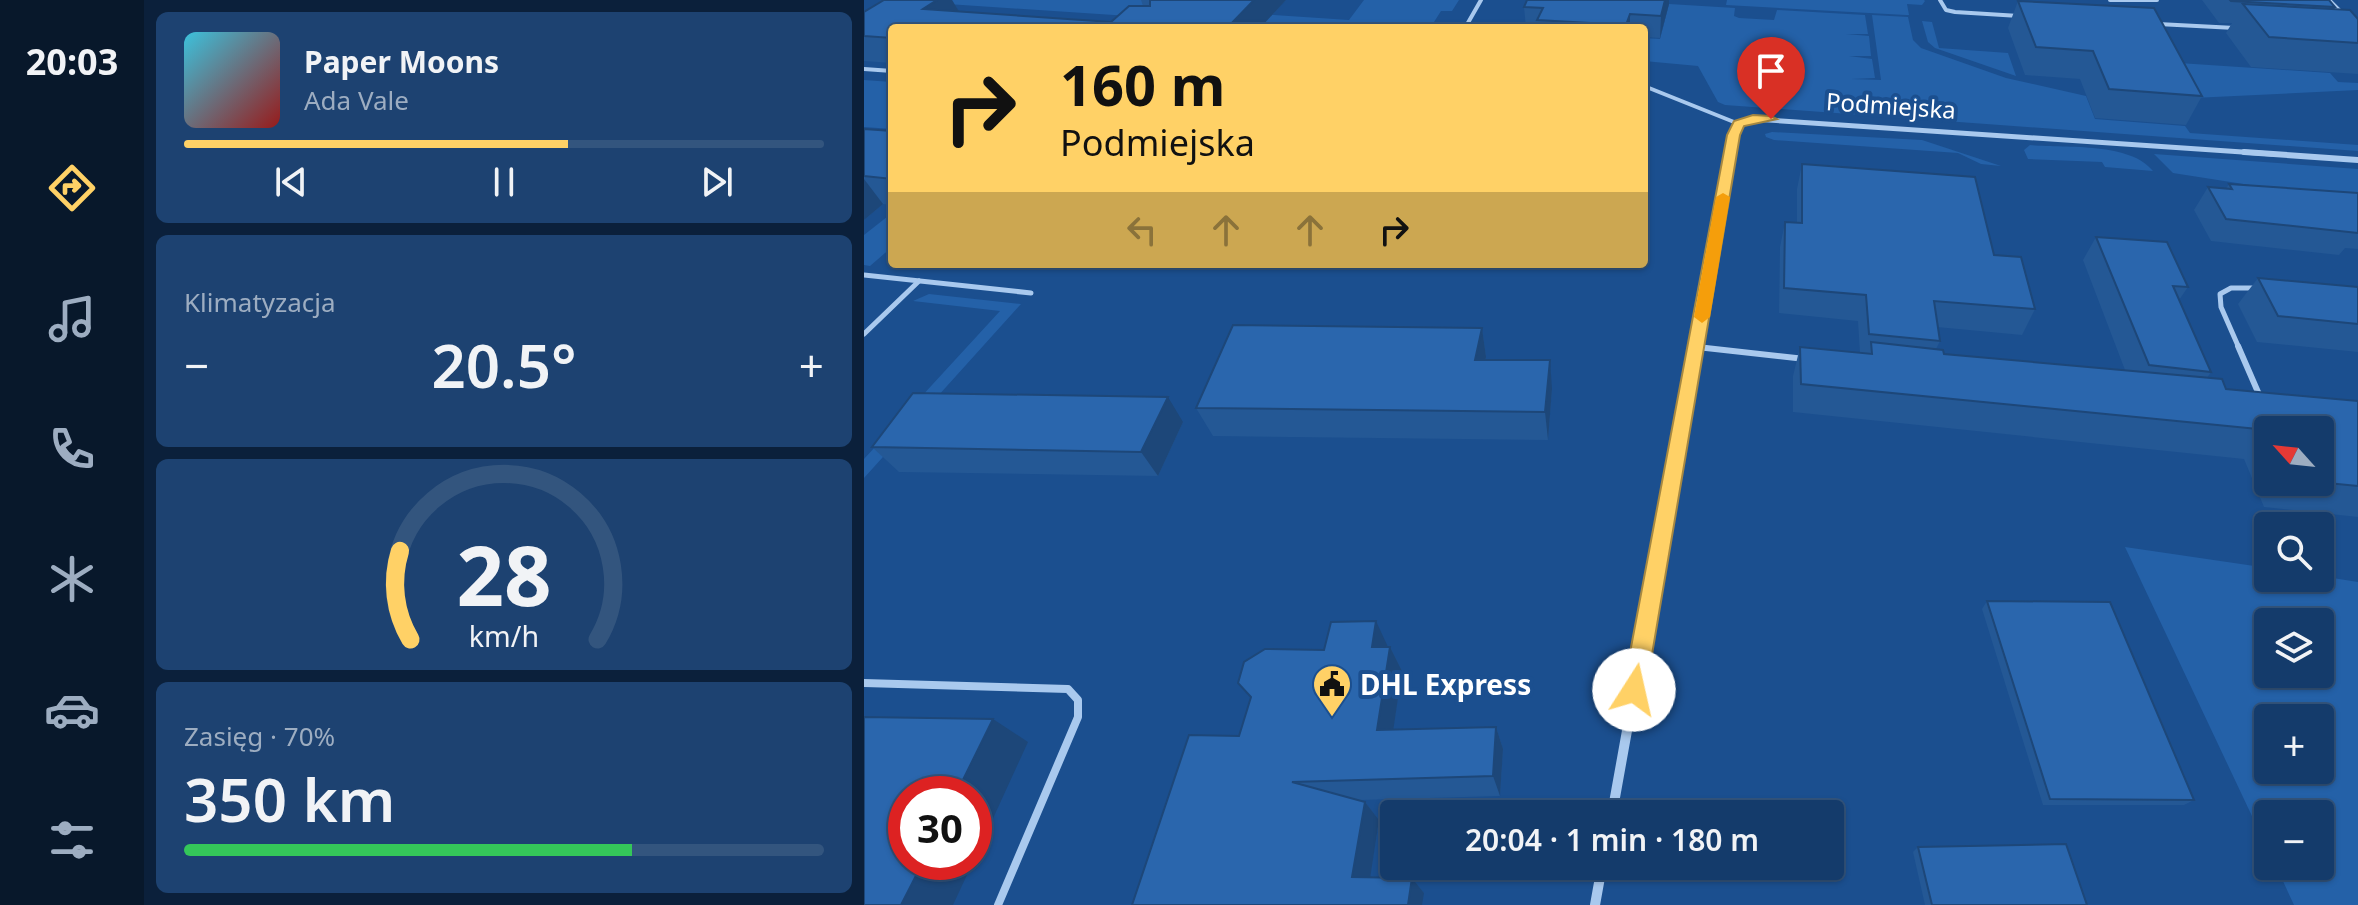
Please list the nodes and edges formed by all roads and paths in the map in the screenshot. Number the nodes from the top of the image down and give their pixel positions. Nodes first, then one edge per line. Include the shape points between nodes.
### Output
1 (1481, 0) edge
2 (1940, 0) edge
3 (2110, 0) edge
4 (2157, 0) edge
5 (2329, 0) edge
6 (2030, 16) edge
7 (2349, 20) edge
8 (2151, 23) edge
9 (1467, 24) edge
10 (2240, 29) dead end
11 (864, 69) edge
12 (888, 71) edge
13 (1648, 88) edge
14 (1739, 124) junction
15 (2358, 160) edge
16 (864, 275) edge
17 (919, 281) junction
18 (2260, 288) edge
19 (1031, 293) dead end
20 (864, 334) edge
21 (1697, 347) junction
22 (1818, 360) edge
23 (2266, 409) edge
24 (864, 683) edge
25 (1615, 800) edge
26 (1599, 880) edge
27 (998, 905) edge
28 (1595, 905) edge

1 - 9 lane
2 - 6 lane via 1946,10 1955,12
3 - 4 lane
5 - 7 lane
8 - 10 lane
11 - 12 lane
13 - 14 lane
14 - 15 street, Podmiejska via 1771,119
14 - 21 street
16 - 17 lane
17 - 19 lane
17 - 20 lane
18 - 23 lane via 2231,288 2220,294
21 - 22 lane
21 - 25 street
24 - 27 lane via 1068,689 1078,700 1078,717
26 - 28 street

